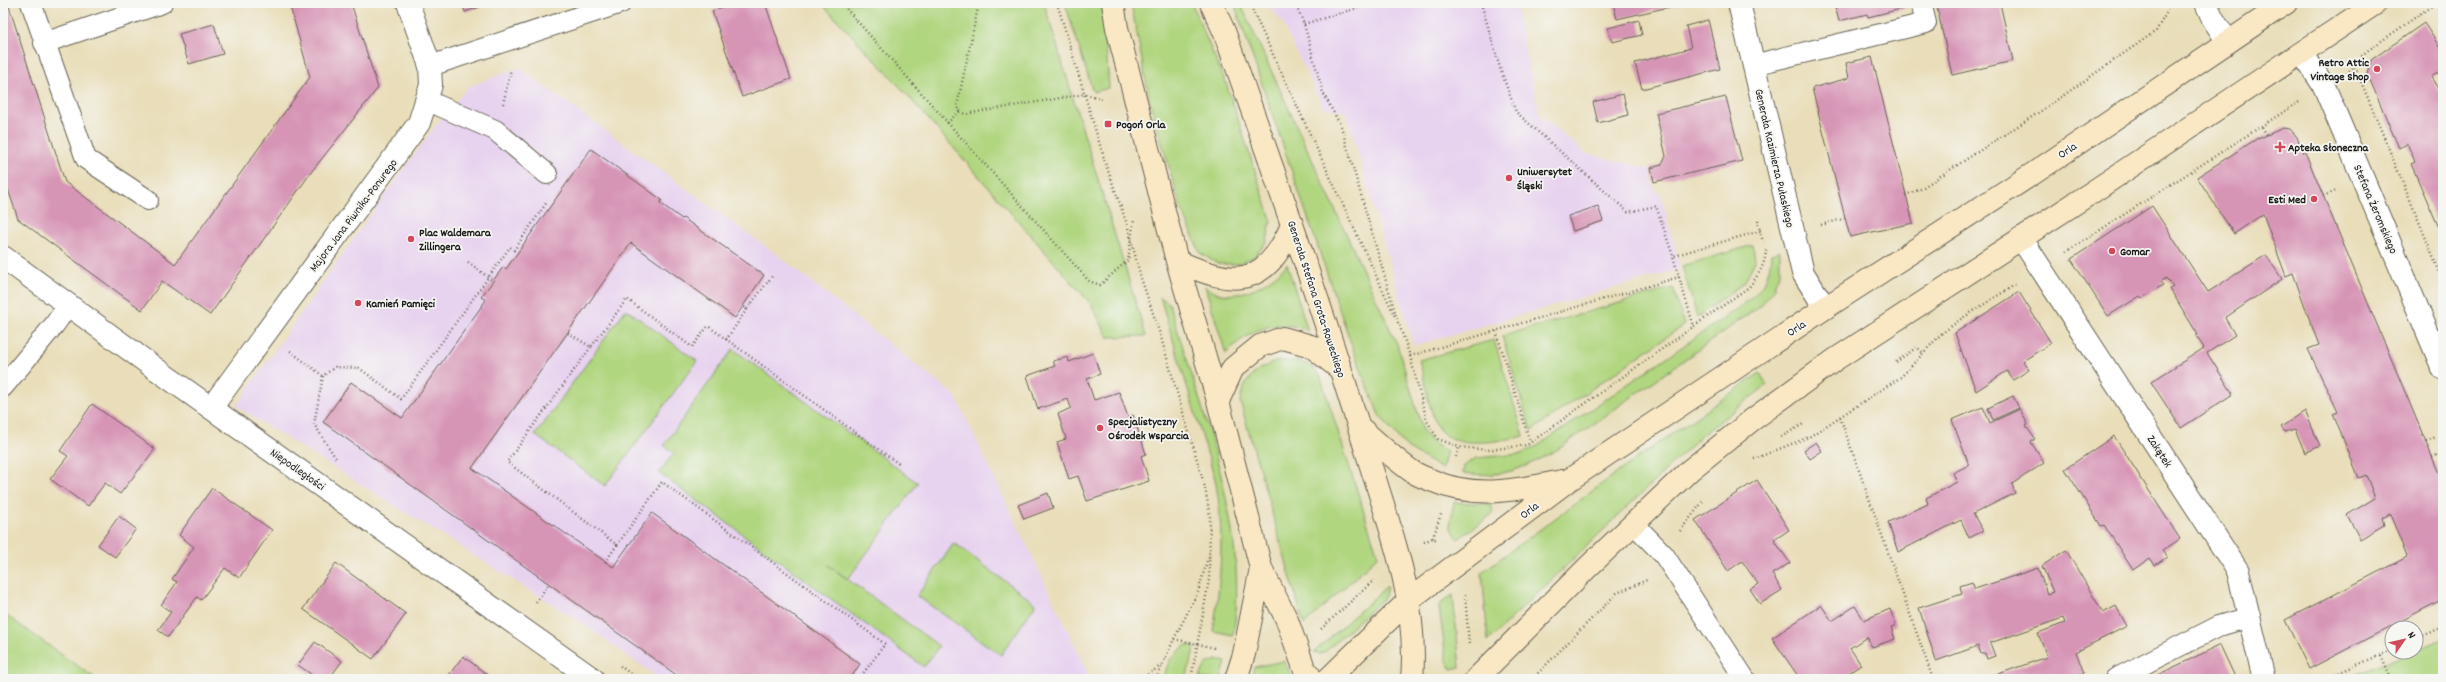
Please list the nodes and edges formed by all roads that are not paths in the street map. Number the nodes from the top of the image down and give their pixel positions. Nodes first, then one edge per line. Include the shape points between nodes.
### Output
1 (31, 3) edge
2 (162, 3) edge
3 (408, 3) edge
4 (621, 3) edge
5 (1113, 3) edge
6 (1211, 3) edge
7 (1739, 3) edge
8 (1921, 3) edge
9 (2206, 3) edge
10 (2286, 3) edge
11 (2376, 3) edge
12 (2228, 42) junction
13 (44, 43) junction
14 (2302, 53) junction
15 (1754, 65) junction
16 (430, 66) junction
17 (428, 101) junction
18 (547, 174) road end
19 (148, 200) dead end
20 (1292, 225) junction
21 (2021, 238) junction
22 (3, 257) edge
23 (1177, 261) junction
24 (69, 304) junction
25 (1825, 308) junction
26 (2443, 369) edge
27 (1341, 370) junction
28 (3, 387) edge
29 (1218, 401) junction
30 (211, 408) junction
31 (1359, 427) junction
32 (1569, 480) junction
33 (1634, 524) junction
34 (1261, 568) junction
35 (1410, 599) junction
36 (2250, 618) junction
37 (594, 679) edge
38 (1236, 679) edge
39 (1312, 679) edge
40 (1328, 679) edge
41 (1412, 679) edge
42 (1476, 679) edge
43 (1745, 679) edge
44 (2115, 679) edge
45 (2264, 679) edge

1 - 13 lane
2 - 13 lane
3 - 16 street, Majora Jana Piwnika-Ponurego
4 - 16 lane
5 - 23 street via 1117,28
6 - 20 street, Generała Stefana Grota-Roweckiego via 1224,31
7 - 15 street, Generała Kazimierza Pułaskiego
8 - 15 lane via 1926,24
9 - 12 street via 2212,19
10 - 12 street, Orla
11 - 14 street
12 - 25 street, Orla via 2034,173
13 - 19 lane via 86,159
14 - 21 street
14 - 26 street, Stefana Żeromskiego via 2324,86
15 - 25 street, Generała Kazimierza Pułaskiego via 1802,273
16 - 17 street, Majora Jana Piwnika-Ponurego via 431,85
17 - 18 lane via 495,130
17 - 30 street, Majora Jana Piwnika-Ponurego via 419,123 404,147
20 - 23 street via 1268,266 1255,274 1237,279 1218,277
20 - 27 street, Generała Stefana Grota-Roweckiego
21 - 33 street via 1836,359 1752,420 1690,470
21 - 36 street, Zakątek via 2238,571
22 - 24 street, Niepodległości
23 - 29 street
24 - 28 lane
24 - 30 street, Niepodległości
25 - 32 street, Orla
27 - 29 street via 1311,346 1283,338 1260,346 1234,368
27 - 31 street, Generała Stefana Grota-Roweckiego
29 - 34 street
30 - 37 street, Niepodległości
31 - 32 street via 1414,474 1449,488 1473,492 1520,490
31 - 35 street, Generała Stefana Grota-Roweckiego
32 - 35 street, Orla
33 - 42 street
33 - 43 lane via 1664,555
34 - 38 street via 1244,654
34 - 39 street via 1288,620 1304,668
35 - 40 street, Orla
35 - 41 street, Generała Stefana Grota-Roweckiego via 1414,659
36 - 44 lane via 2219,626
36 - 45 street, Zakątek

